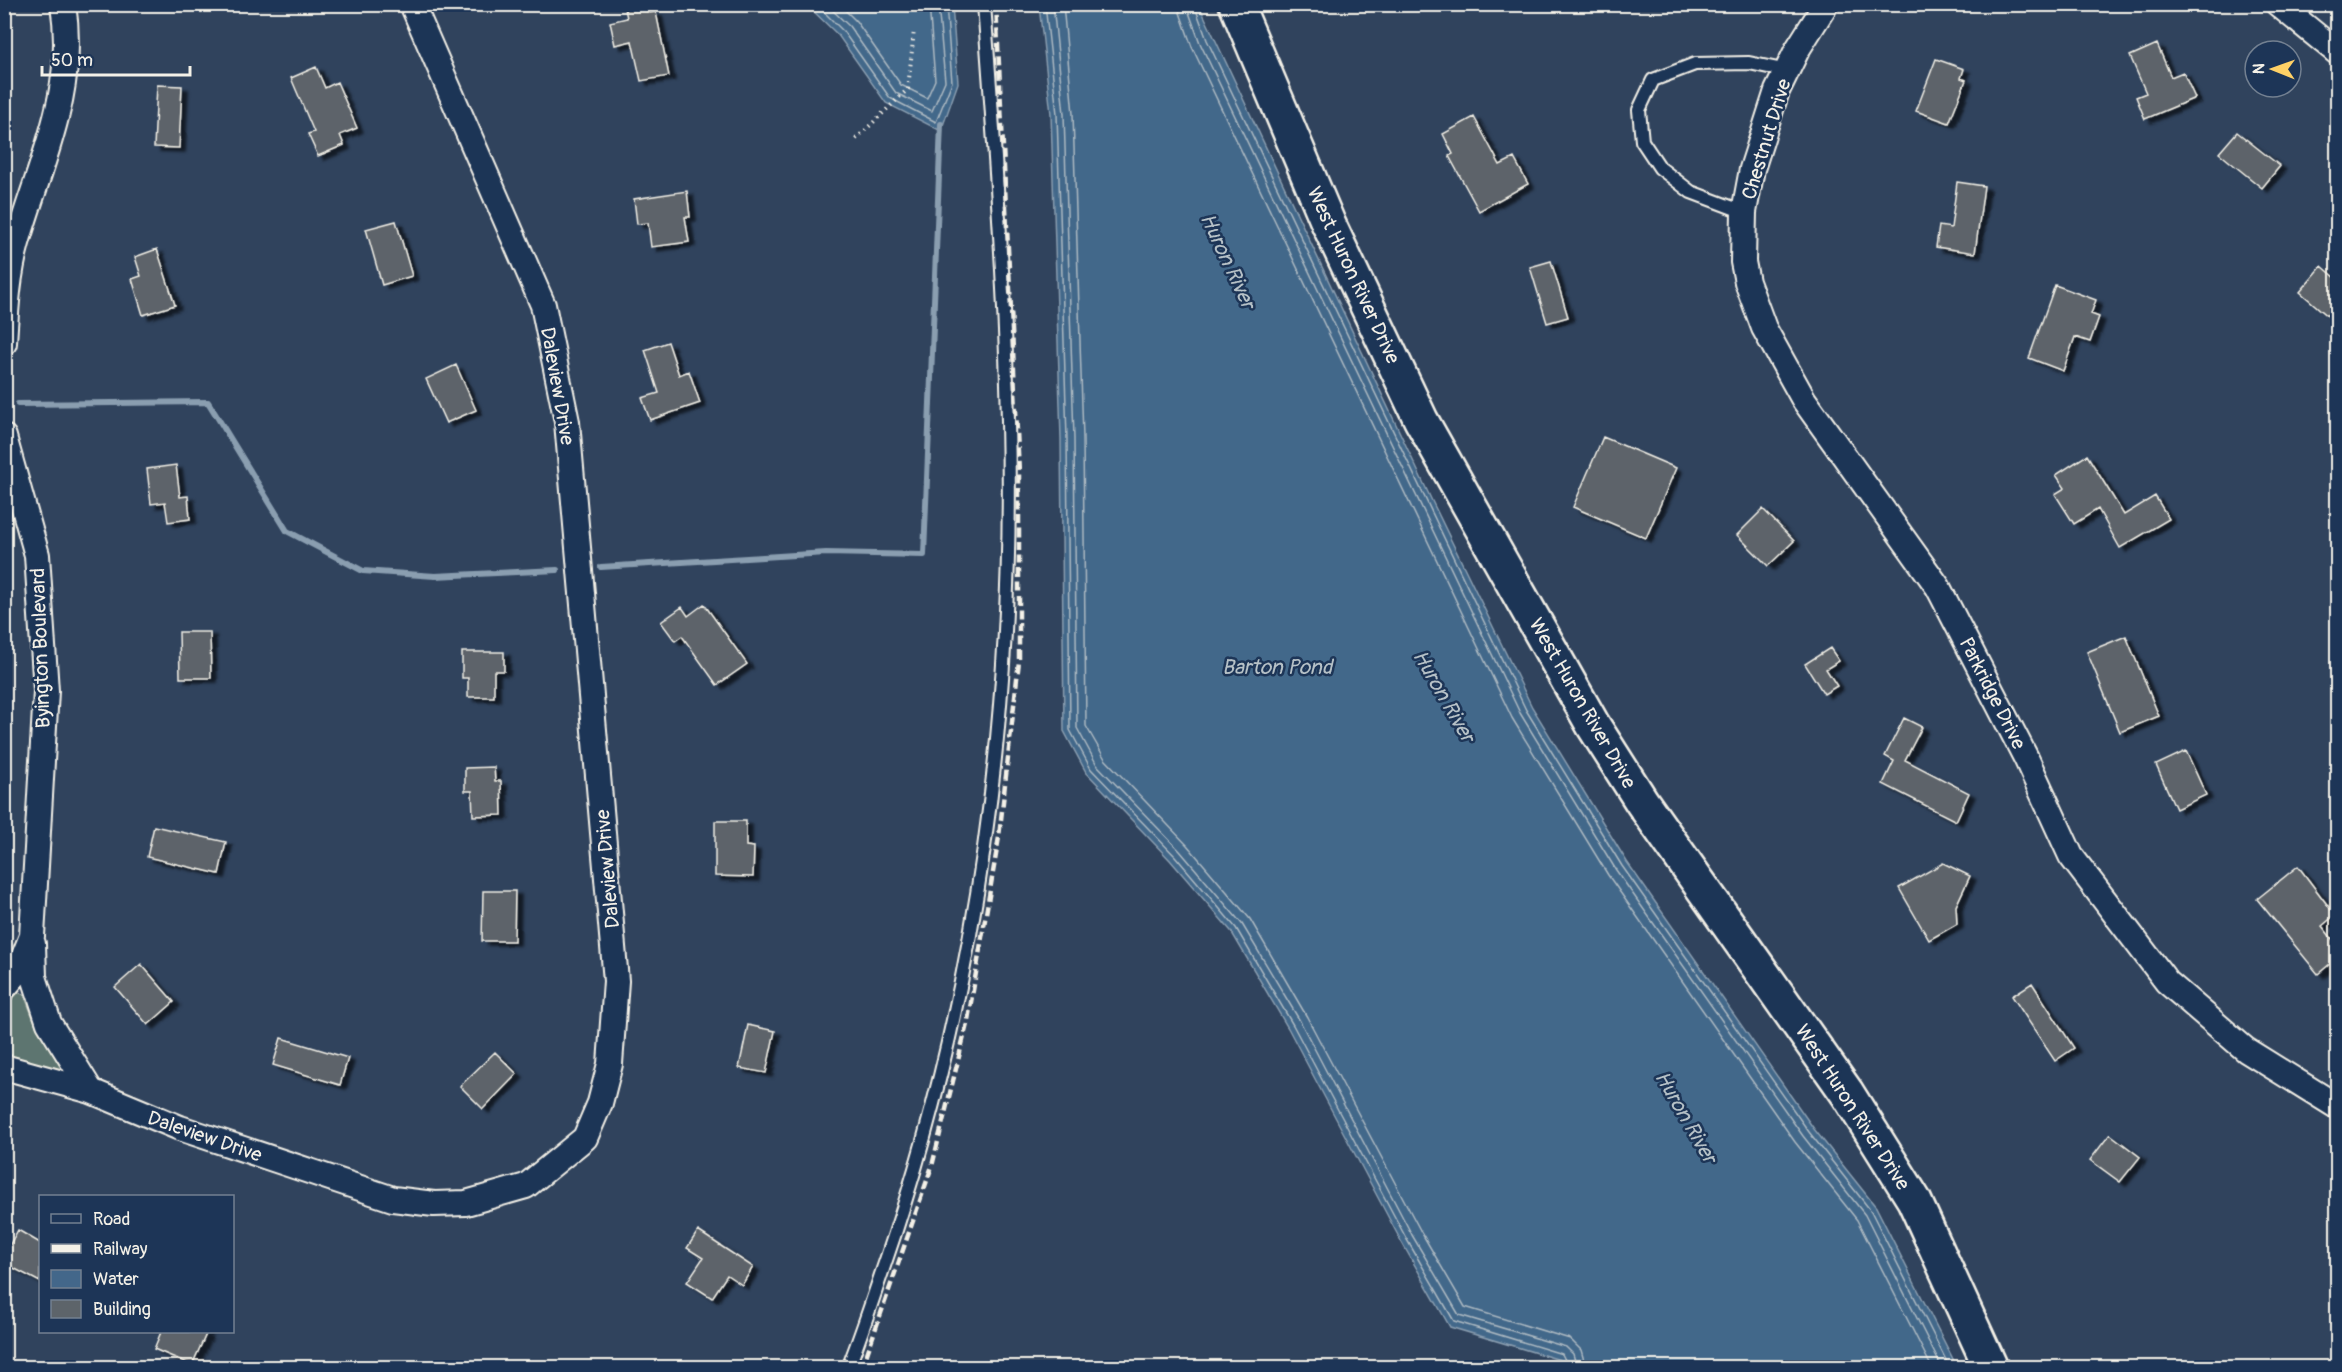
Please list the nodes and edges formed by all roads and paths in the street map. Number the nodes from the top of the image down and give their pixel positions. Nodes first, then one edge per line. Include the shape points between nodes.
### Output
1 (63, 4) edge
2 (412, 4) edge
3 (984, 4) edge
4 (1236, 4) edge
5 (1826, 4) edge
6 (2278, 4) edge
7 (914, 30) dead end
8 (2337, 53) edge
9 (1787, 71) junction
10 (856, 139) dead end
11 (1744, 212) junction
12 (4, 343) edge
13 (4, 437) edge
14 (32, 936) junction
15 (4, 988) edge
16 (4, 1067) edge
17 (91, 1091) junction
18 (2337, 1107) edge
19 (848, 1368) edge
20 (1991, 1368) edge

1 - 12 street via 68,38 64,88 43,169 17,244 6,302
2 - 17 street, Daleview Drive via 543,305 567,422 616,981 610,1064 600,1103 585,1138 526,1186 466,1203 434,1204 393,1199 266,1158
3 - 19 lane via 1002,258 1008,423 1002,700 968,951 944,1067 906,1201
4 - 20 street, West Huron River Drive via 1329,225 1421,420 1587,714 1642,802 1847,1093 1914,1200
5 - 9 street, Chestnut Drive
6 - 8 street
7 - 10 path via 908,89
9 - 11 street, Chestnut Drive via 1752,169
9 - 11 lane via 1749,63 1695,64 1653,80 1639,110 1642,141 1660,168 1691,192
11 - 18 street, Parkridge Drive via 1743,262 1764,328 1804,400 1938,587 2026,758 2071,856 2167,982 2246,1050
13 - 14 street, Byington Boulevard via 38,555 45,679
14 - 15 street, Byington Boulevard via 17,973
14 - 17 street, Byington Boulevard via 34,977 49,1023
16 - 17 street, Daleview Drive

